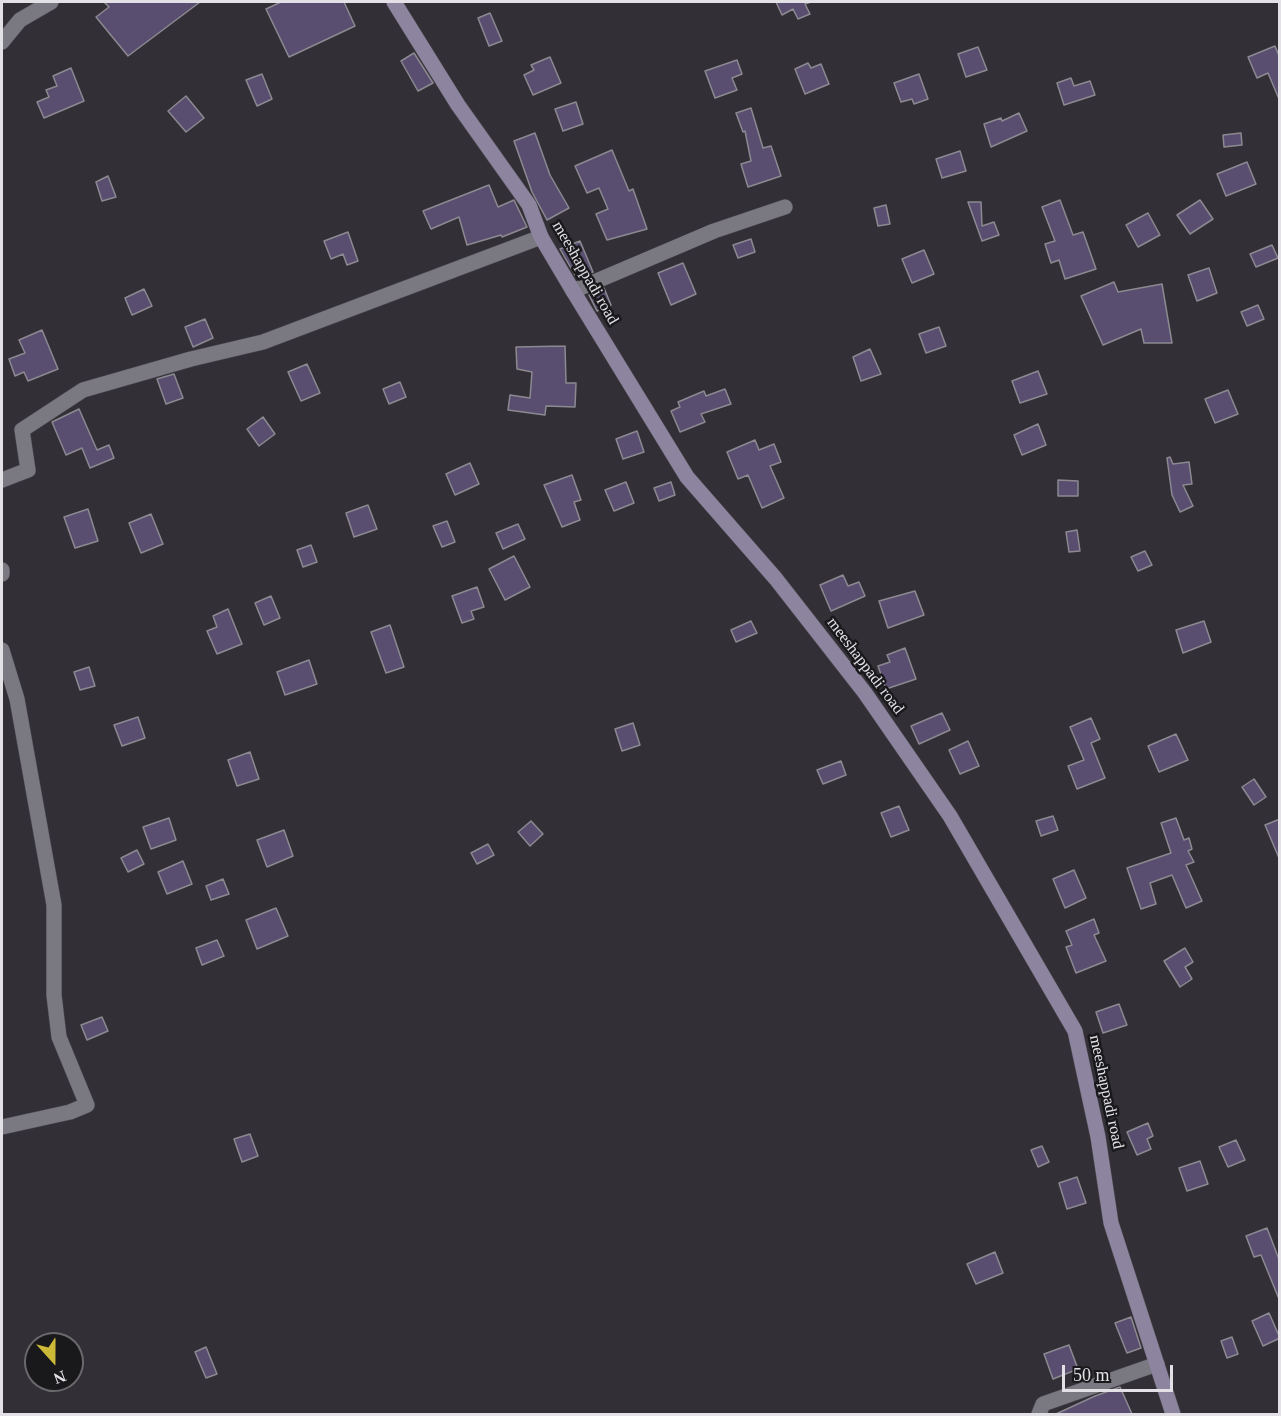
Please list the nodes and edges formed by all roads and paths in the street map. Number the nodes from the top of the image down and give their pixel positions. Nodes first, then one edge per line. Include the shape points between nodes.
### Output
1 (51, 2) edge
2 (394, 2) edge
3 (2, 42) edge
4 (785, 207) dead end
5 (542, 237) junction
6 (573, 291) junction
7 (2, 480) edge
8 (2, 650) edge
9 (2, 1126) edge
10 (1157, 1364) junction
11 (1039, 1414) edge
12 (1173, 1414) edge

1 - 3 street via 20,20
2 - 5 street, meeshappadi road via 458,105 529,205
4 - 6 street via 714,231
5 - 6 street, meeshappadi road
5 - 7 street via 263,342 191,358 83,390 22,429 28,470
6 - 10 street, meeshappadi road via 687,477 776,579 865,693 950,816 1075,1031 1112,1223
8 - 9 street via 17,699 54,905 54,995 59,1037 87,1105
10 - 11 street via 1043,1404
10 - 12 street, meeshappadi road

